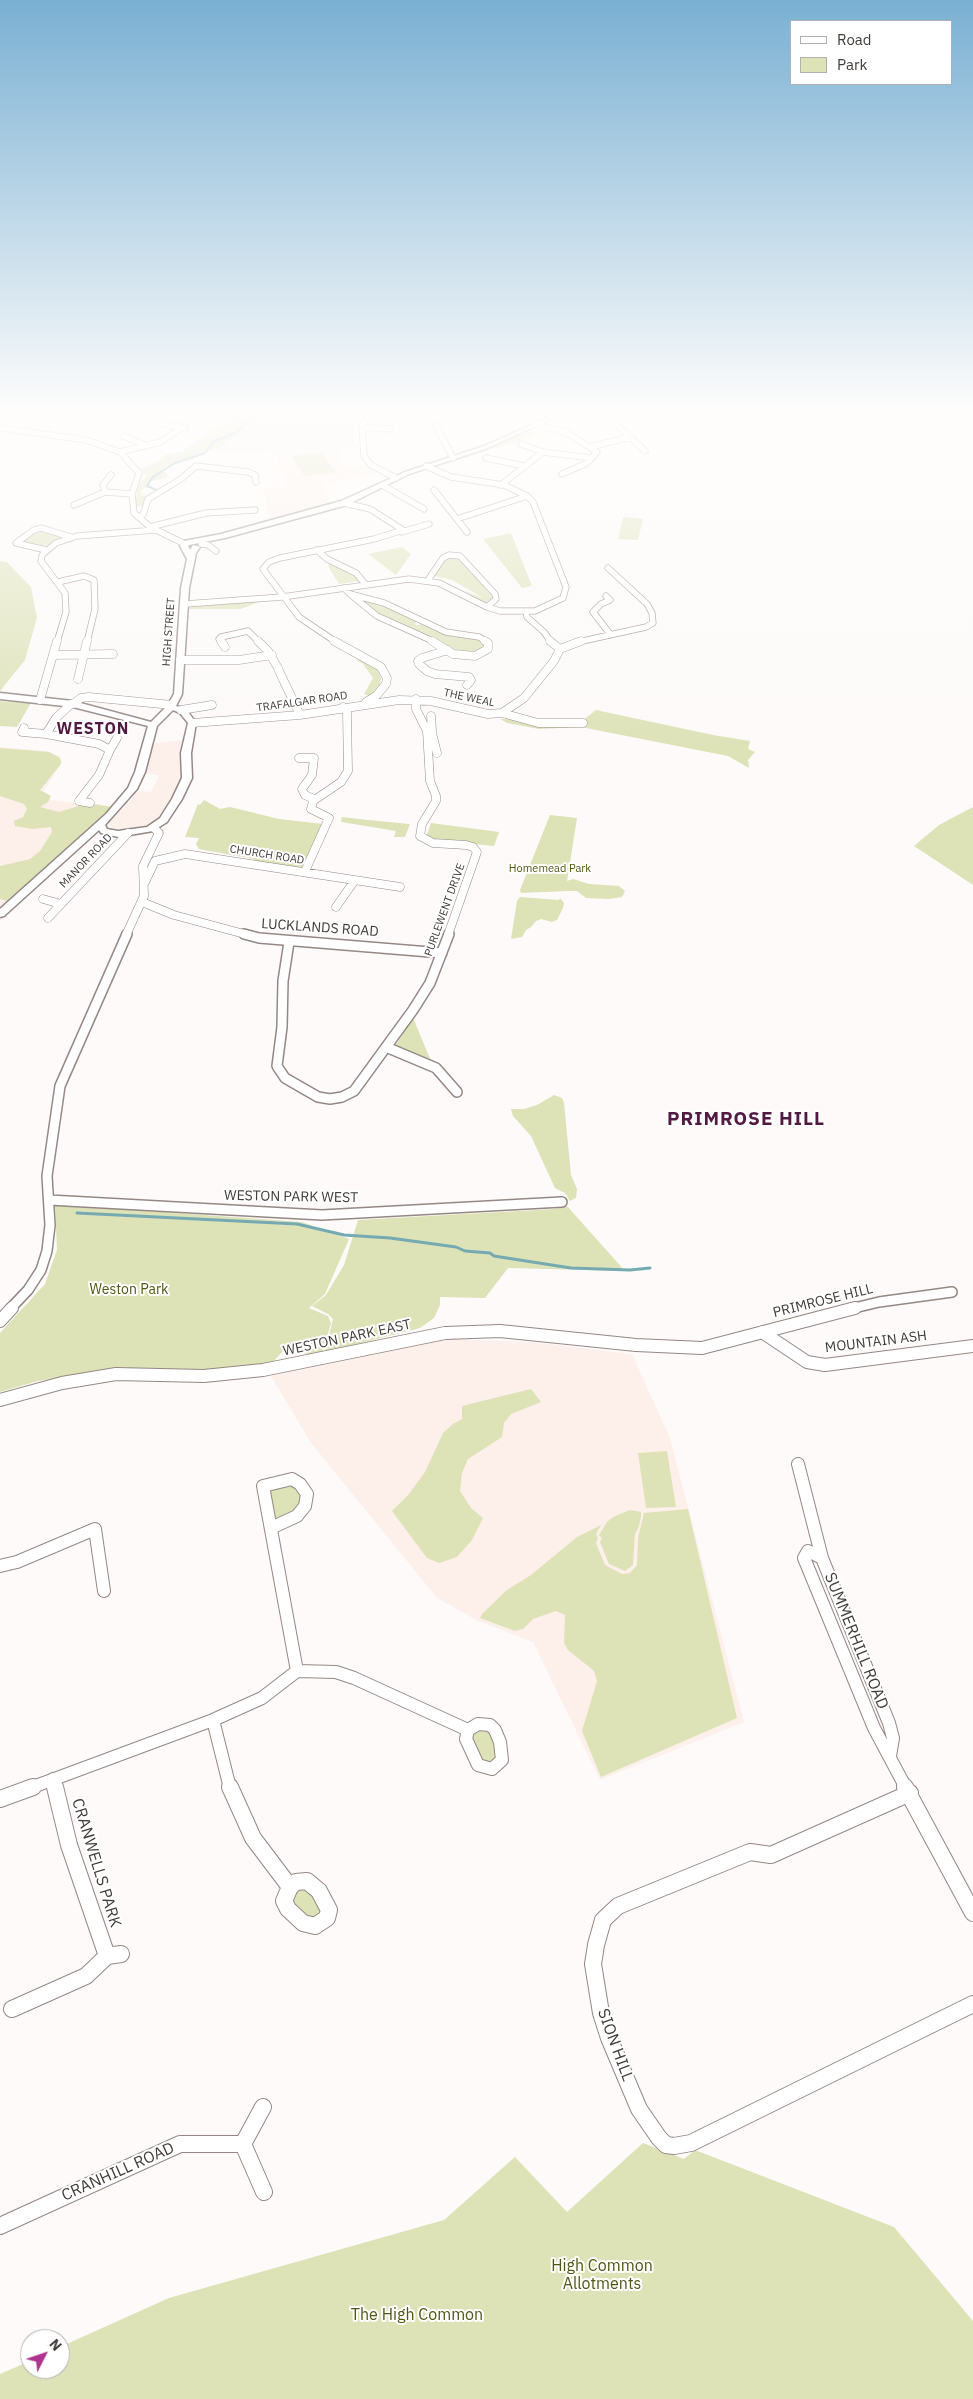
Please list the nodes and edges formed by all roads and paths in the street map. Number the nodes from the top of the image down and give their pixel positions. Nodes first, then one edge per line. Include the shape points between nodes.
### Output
1 (149, 525) edge
2 (164, 525) edge
3 (263, 525) edge
4 (396, 525) edge
5 (426, 525) edge
6 (462, 525) edge
7 (542, 525) edge
8 (153, 528) junction
9 (402, 532) junction
10 (467, 532) dead end
11 (71, 537) junction
12 (193, 545) junction
13 (317, 550) junction
14 (216, 551) dead end
15 (43, 553) junction
16 (608, 568) dead end
17 (428, 580) junction
18 (58, 582) junction
19 (366, 585) junction
20 (344, 588) junction
21 (350, 594) junction
22 (282, 596) junction
23 (606, 596) dead end
24 (185, 604) junction
25 (487, 607) junction
26 (526, 612) junction
27 (610, 634) junction
28 (233, 644) dead end
29 (560, 649) junction
30 (448, 650) junction
31 (114, 653) dead end
32 (84, 654) junction
33 (54, 655) junction
34 (272, 655) junction
35 (180, 660) junction
36 (78, 679) dead end
37 (467, 685) dead end
38 (383, 691) junction
39 (0, 696) edge
40 (40, 700) junction
41 (416, 700) junction
42 (72, 704) junction
43 (359, 704) junction
44 (212, 705) dead end
45 (171, 706) junction
46 (343, 707) junction
47 (181, 710) junction
48 (502, 713) junction
49 (300, 716) junction
50 (431, 716) dead end
51 (192, 723) junction
52 (583, 723) dead end
53 (153, 725) junction
54 (24, 728) dead end
55 (429, 731) junction
56 (46, 734) junction
57 (117, 738) dead end
58 (110, 750) junction
59 (437, 753) dead end
60 (299, 758) dead end
61 (314, 799) junction
62 (90, 803) dead end
63 (100, 825) junction
64 (154, 828) junction
65 (128, 833) junction
66 (118, 834) junction
67 (70, 851) junction
68 (306, 869) dead end
69 (355, 880) junction
70 (144, 883) junction
71 (400, 887) dead end
72 (43, 899) dead end
73 (142, 902) junction
74 (61, 904) junction
75 (336, 907) dead end
76 (0, 914) edge
77 (48, 918) dead end
78 (289, 942) junction
79 (442, 953) junction
80 (386, 1048) junction
81 (456, 1087) dead end
82 (49, 1200) junction
83 (562, 1202) dead end
84 (952, 1292) dead end
85 (0, 1321) edge
86 (762, 1332) junction
87 (973, 1346) edge
88 (702, 1348) joint
89 (0, 1400) edge
90 (798, 1464) dead end
91 (271, 1528) dead end
92 (0, 1566) edge
93 (104, 1591) dead end
94 (297, 1672) junction
95 (213, 1720) junction
96 (468, 1730) dead end
97 (53, 1779) junction
98 (910, 1793) junction
99 (0, 1798) edge
100 (290, 1887) dead end
101 (973, 1913) edge
102 (973, 2004) edge
103 (12, 2009) dead end
104 (263, 2107) dead end
105 (243, 2144) junction
106 (264, 2192) dead end
107 (0, 2226) edge

1 - 8 street
2 - 8 street
3 - 12 street
4 - 9 street
5 - 9 street
6 - 10 street
7 - 26 street via 566,592 549,606
8 - 11 street
8 - 12 street
9 - 13 street
11 - 15 street
11 - 15 street via 41,528 16,543
12 - 14 street via 208,545
12 - 24 street, HIGH STREET
13 - 19 street via 327,559 356,573
13 - 22 street via 280,558 263,568
15 - 18 street via 41,561
16 - 27 street via 647,604 654,621 649,626
17 - 19 street via 409,579
17 - 25 street via 448,586
17 - 25 street via 446,556 460,556 494,594 496,598
18 - 32 street via 84,576 94,580 95,609
18 - 33 street via 65,593 66,612
19 - 20 street
20 - 21 street
20 - 22 street
21 - 30 street via 377,616
21 - 30 street via 384,603 446,632 479,637 489,645 486,652 475,656 457,655
22 - 24 street
22 - 38 street via 309,625 381,667 387,678
23 - 27 street via 610,600 593,612
24 - 35 street, HIGH STREET
25 - 26 street
26 - 29 street
27 - 29 street
28 - 34 street via 222,648 219,640 248,631
29 - 48 street, THE WEAL via 554,662 524,698
30 - 37 street via 418,661 439,675 466,676 471,680
31 - 32 street
32 - 33 street
32 - 36 street
33 - 40 street
34 - 35 street via 239,660
34 - 49 street
35 - 45 street, HIGH STREET via 179,691
38 - 41 street, THE WEAL
38 - 43 street
39 - 40 street
40 - 42 street
41 - 43 street, TRAFALGAR ROAD
41 - 48 street, THE WEAL via 488,714
41 - 55 street, PURLEWENT DRIVE via 416,709
42 - 45 street via 89,697
42 - 53 street
42 - 56 street via 56,718
43 - 46 street, TRAFALGAR ROAD
44 - 47 street
45 - 47 street
45 - 53 street
46 - 49 street, TRAFALGAR ROAD
46 - 61 street via 346,712 348,771 341,782
47 - 51 street
48 - 52 street via 538,723
49 - 51 street, TRAFALGAR ROAD
50 - 55 street
51 - 64 street via 186,752 186,778 164,820
53 - 63 street via 132,789
54 - 56 street via 22,732
55 - 59 street
55 - 79 street, PURLEWENT DRIVE via 430,781 436,801 422,824 420,836 432,843 466,845 477,852
56 - 58 street via 99,744
57 - 58 street
58 - 62 street via 99,775 79,801
60 - 61 street via 314,758 314,770 302,792
61 - 68 street via 311,809 330,818
63 - 66 street via 104,831
63 - 67 street
64 - 65 street
64 - 70 street via 159,833 143,866
65 - 66 street
65 - 74 street, MANOR ROAD
66 - 67 street via 85,843
67 - 76 street
69 - 70 street, CHURCH ROAD via 185,854 155,861
69 - 71 street, CHURCH ROAD
69 - 75 street
70 - 73 street
72 - 74 street, MANOR ROAD
73 - 78 street, LUCKLANDS ROAD via 174,915 259,938
73 - 82 street via 60,1086 47,1176
74 - 77 street, MANOR ROAD
78 - 79 street, LUCKLANDS ROAD
78 - 80 street, PURLEWENT DRIVE via 283,981 282,1028 276,1057 280,1072 318,1098 342,1097 354,1091
79 - 80 street, PURLEWENT DRIVE via 430,983
80 - 81 street via 428,1063
82 - 83 street, WESTON PARK WEST via 322,1214
82 - 85 street via 48,1242 41,1270
84 - 86 street, PRIMROSE HILL via 880,1302
86 - 87 street, MOUNTAIN ASH via 807,1362 825,1365
86 - 88 street, PRIMROSE HILL
88 - 89 street, WESTON PARK EAST via 636,1345 520,1332 445,1333 263,1370 204,1376 116,1374 62,1383
90 - 98 street, SUMMERHILL ROAD via 822,1558 808,1552 804,1558 874,1728
91 - 94 street
92 - 93 street via 95,1529
94 - 95 street via 280,1688
94 - 96 street via 336,1672 354,1678
95 - 97 street
95 - 100 street via 229,1785 253,1838
97 - 99 street
97 - 103 street, CRANWELLS PARK via 70,1845 114,1955 86,1976
98 - 101 street
98 - 102 street, SION HILL via 771,1855 750,1852 618,1906 603,1920 596,1945 594,1964 601,2013 639,2109 659,2138 666,2145 674,2146 691,2142
104 - 105 street
105 - 106 street
105 - 107 street, CRANHILL ROAD via 180,2144

